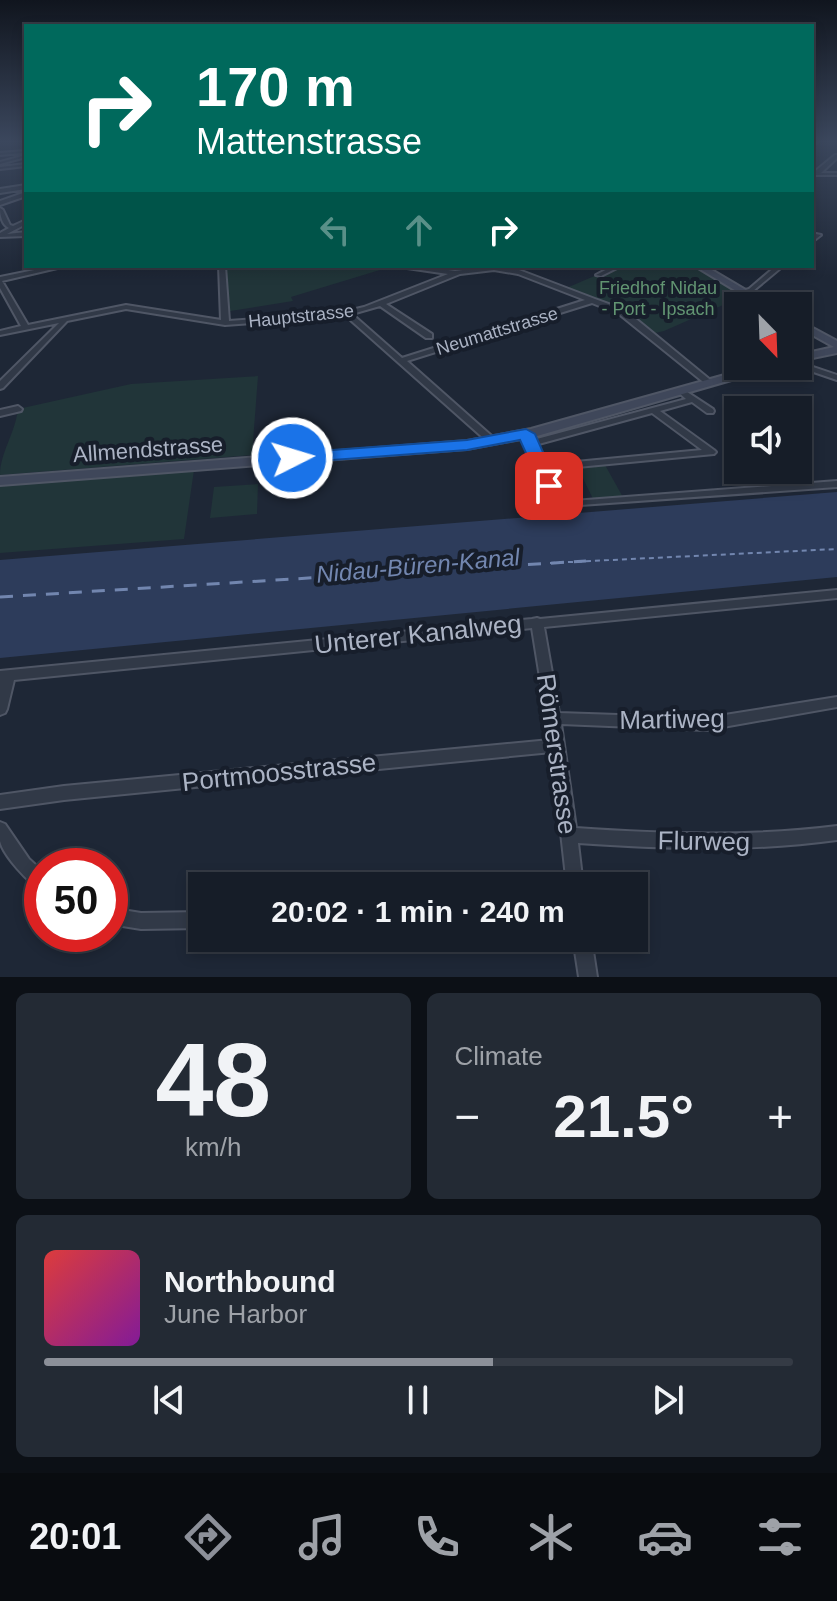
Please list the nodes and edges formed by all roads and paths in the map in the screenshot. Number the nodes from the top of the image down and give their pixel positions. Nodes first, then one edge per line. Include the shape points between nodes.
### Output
1 (24, 187) edge
2 (0, 191) edge
3 (24, 195) edge
4 (0, 203) edge
5 (0, 210) edge
6 (2, 219) edge
7 (24, 223) edge
8 (13, 228) junction
9 (24, 234) edge
10 (0, 235) edge
11 (53, 268) edge
12 (222, 268) edge
13 (419, 268) edge
14 (614, 268) edge
15 (702, 268) edge
16 (778, 268) edge
17 (455, 274) junction
18 (599, 275) dead end
19 (0, 280) edge
20 (744, 292) joint
21 (4, 296) edge
22 (593, 300) junction
23 (380, 303) junction
24 (348, 314) junction
25 (63, 319) junction
26 (225, 323) junction
27 (25, 327) junction
28 (812, 332) edge
29 (0, 333) edge
30 (429, 336) dead end
31 (837, 347) edge
32 (812, 354) edge
33 (400, 361) junction
34 (812, 369) edge
35 (837, 378) edge
36 (724, 379) edge
37 (710, 383) junction
38 (0, 386) edge
39 (686, 395) junction
40 (18, 409) dead end
41 (710, 411) dead end
42 (655, 412) junction
43 (0, 413) edge
44 (529, 439) junction
45 (492, 441) junction
46 (542, 468) junction
47 (0, 481) edge
48 (837, 484) edge
49 (837, 594) edge
50 (537, 622) junction
51 (5, 676) edge
52 (837, 702) edge
53 (0, 709) edge
54 (553, 718) junction
55 (558, 745) junction
56 (0, 802) edge
57 (0, 829) edge
58 (837, 833) edge
59 (570, 835) junction
60 (24, 865) edge
61 (574, 872) edge
62 (128, 919) edge
63 (188, 920) edge
64 (584, 952) edge
65 (588, 977) edge

1 - 2 street
3 - 4 street
5 - 6 street
6 - 8 street
7 - 8 street
8 - 10 street
9 - 10 street
11 - 19 street
12 - 26 street
13 - 17 street
14 - 18 street
15 - 20 main road
16 - 20 street
17 - 22 street, Hauptstrasse via 506,269
17 - 23 street, Hauptstrasse
19 - 21 street
21 - 27 street
22 - 33 street, Neumattstrasse
22 - 37 street, Hauptstrasse via 631,318
23 - 24 street, Hauptstrasse
23 - 30 street
24 - 26 street, Hauptstrasse
24 - 33 street
25 - 26 street, Hauptstrasse via 126,307
25 - 27 street, Hauptstrasse
25 - 38 street
27 - 29 street, Hauptstrasse
28 - 31 main road
31 - 32 main road
33 - 45 street
34 - 35 street
36 - 37 main road, Allmendstrasse
37 - 39 main road, Allmendstrasse
39 - 41 street
39 - 42 street
39 - 44 main road, Allmendstrasse
40 - 43 street
42 - 44 street
42 - 46 street via 711,452
44 - 45 main road, Allmendstrasse
44 - 46 street
45 - 47 main road, Allmendstrasse
46 - 48 street via 556,505
49 - 50 street, Unterer Kanalweg
50 - 51 street, Unterer Kanalweg
50 - 54 street, Römerstrasse
51 - 53 street
52 - 54 street, Martiweg via 706,724
54 - 55 street, Römerstrasse
55 - 56 street, Portmoosstrasse
55 - 59 street, Römerstrasse
57 - 60 street
58 - 59 street, Flurweg via 768,842 684,843
59 - 61 street, Römerstrasse
62 - 63 street
64 - 65 street

